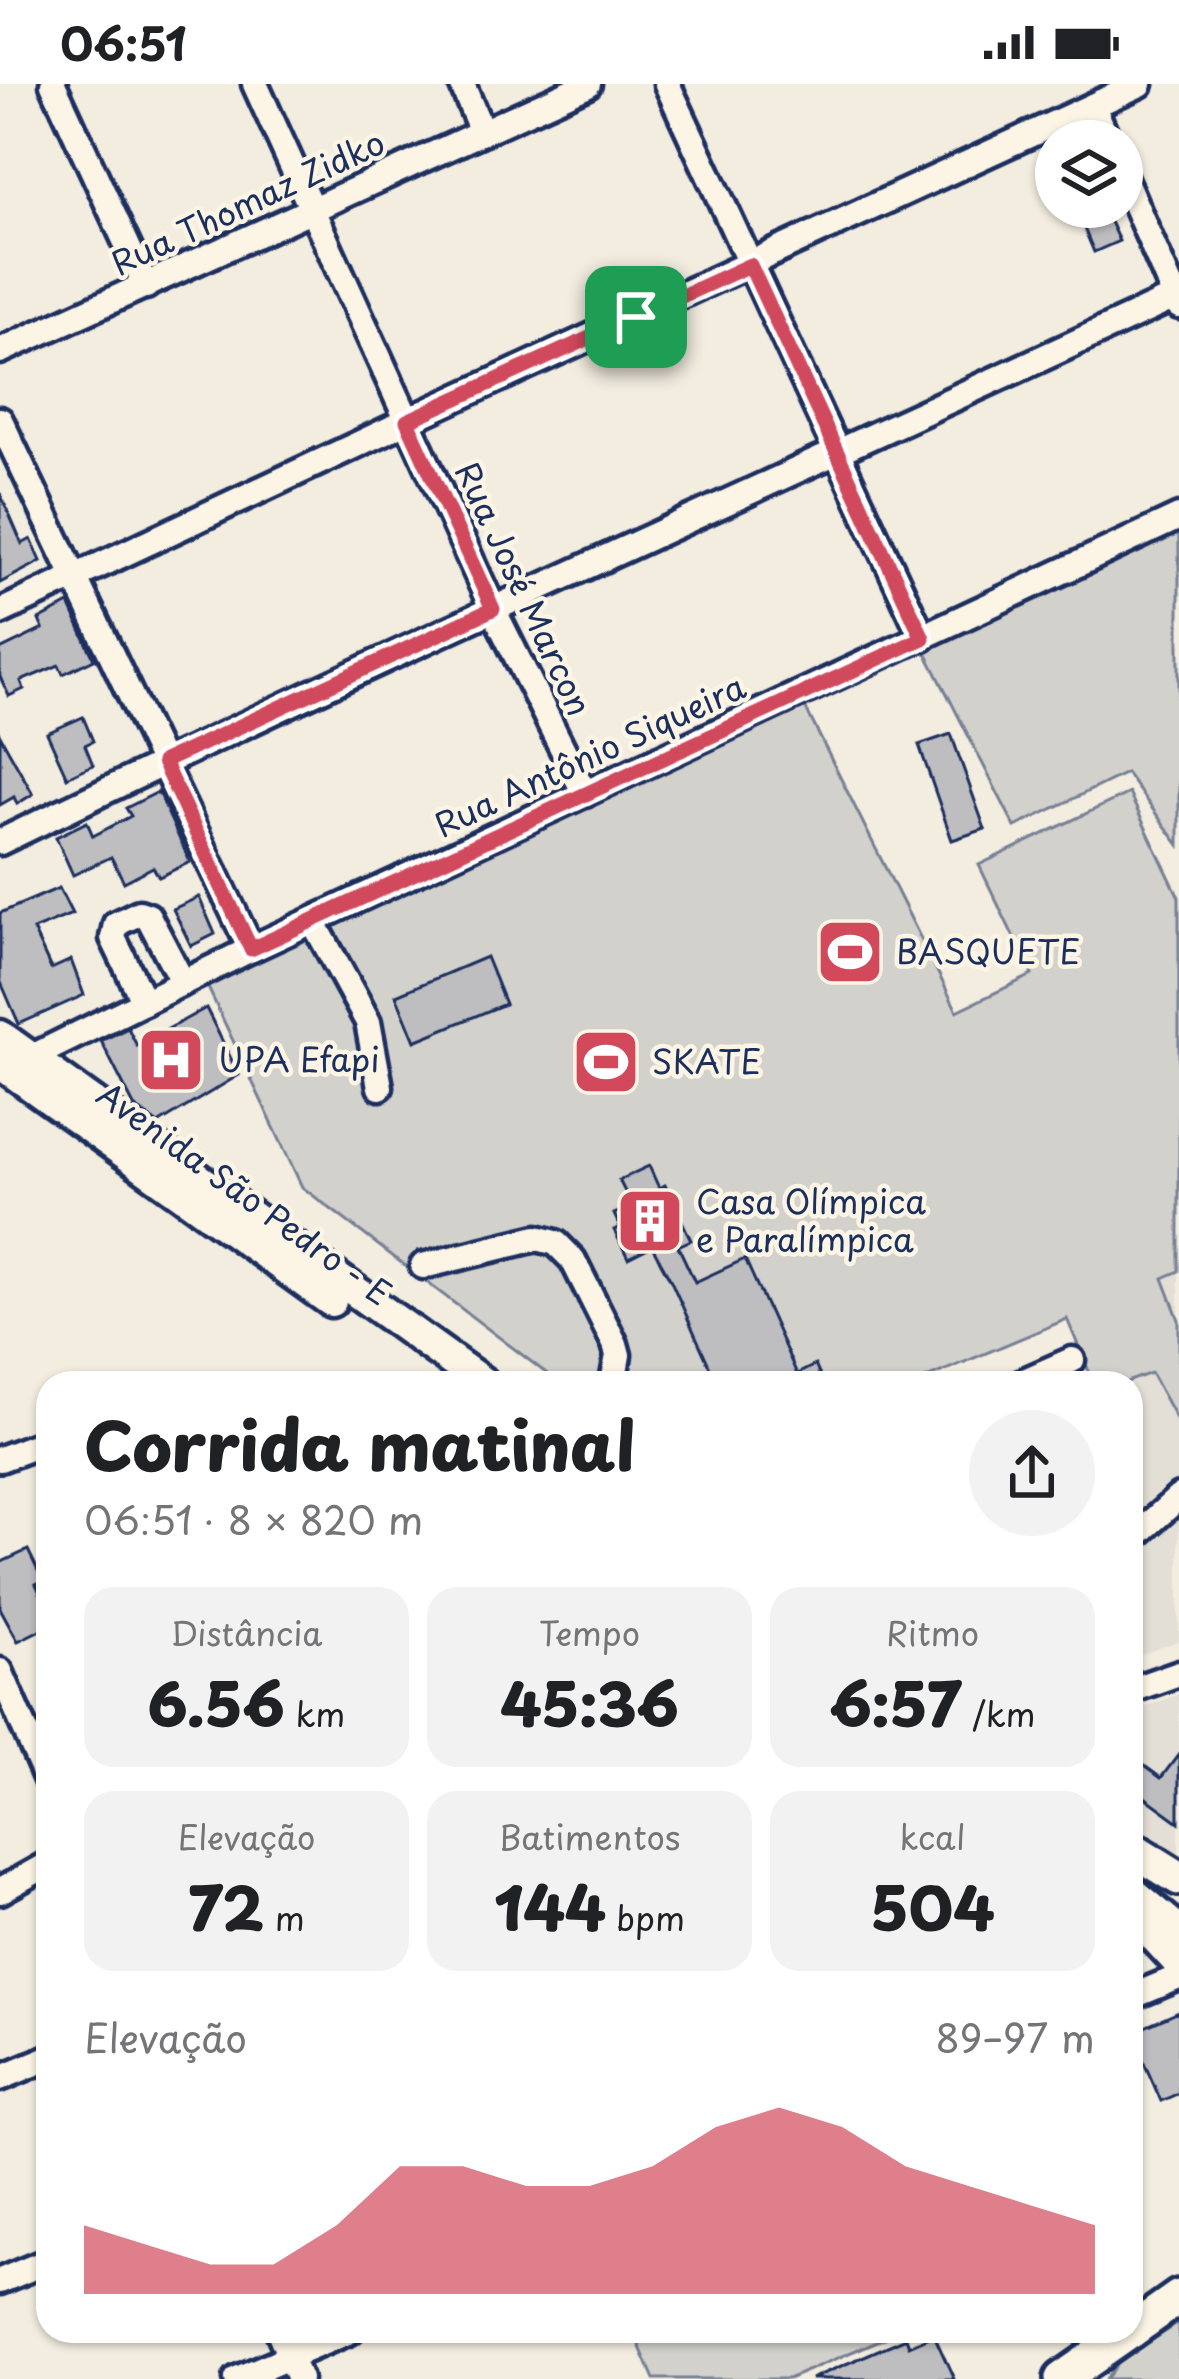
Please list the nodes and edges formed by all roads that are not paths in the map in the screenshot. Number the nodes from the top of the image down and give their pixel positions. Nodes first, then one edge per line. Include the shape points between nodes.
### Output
1 (53, 84) edge
2 (255, 84) edge
3 (462, 84) edge
4 (588, 84) edge
5 (667, 84) edge
6 (1140, 84) edge
7 (1093, 106) junction
8 (1099, 120) edge
9 (482, 132) junction
10 (314, 210) junction
11 (1143, 221) edge
12 (750, 265) junction
13 (146, 286) junction
14 (1178, 299) edge
15 (0, 351) edge
16 (0, 419) edge
17 (407, 421) junction
18 (838, 454) junction
19 (1179, 517) edge
20 (74, 577) junction
21 (493, 609) junction
22 (0, 612) edge
23 (923, 638) junction
24 (163, 762) junction
25 (585, 794) junction
26 (0, 842) edge
27 (313, 921) junction
28 (251, 949) junction
29 (183, 983) junction
30 (143, 1002) junction
31 (0, 1036) edge
32 (15, 1061) edge
33 (380, 1087) dead end
34 (423, 1266) dead end
35 (1072, 1360) dead end
36 (430, 1371) edge
37 (465, 1371) edge
38 (616, 1371) edge
39 (1047, 1371) edge
40 (36, 1446) edge
41 (0, 1459) edge
42 (1179, 1497) edge
43 (1143, 1529) edge
44 (0, 1672) edge
45 (1179, 1673) edge
46 (1143, 1686) edge
47 (36, 1754) edge
48 (1143, 1857) edge
49 (1143, 1862) edge
50 (36, 1871) edge
51 (1179, 1878) edge
52 (0, 1892) edge
53 (1179, 1897) edge
54 (1143, 1901) edge
55 (1143, 1922) edge
56 (1179, 1931) edge
57 (1179, 1961) edge
58 (1179, 1977) edge
59 (1143, 1992) edge
60 (36, 2063) edge
61 (0, 2078) edge
62 (36, 2266) edge
63 (0, 2281) edge
64 (1175, 2298) edge
65 (1143, 2322) edge
66 (332, 2343) edge
67 (1118, 2343) edge
68 (1094, 2366) edge
69 (294, 2368) edge
70 (237, 2379) edge
71 (1062, 2379) edge

1 - 13 street
2 - 10 street, Rua José Marcon
3 - 9 street
4 - 9 street, Rua Thomaz Zidko
5 - 12 street
6 - 7 street
7 - 8 street
7 - 12 street
9 - 10 street, Rua Thomaz Zidko
10 - 13 street, Rua Thomaz Zidko
10 - 17 street, Rua José Marcon
11 - 14 street
12 - 17 street
12 - 18 street
13 - 15 street, Rua Thomaz Zidko
14 - 18 street
16 - 20 street
17 - 20 street
17 - 21 street, Rua José Marcon
18 - 21 street
18 - 23 street
19 - 23 street, Rua Antônio Siqueira
20 - 22 street
20 - 24 street
21 - 24 street
21 - 25 street, Rua José Marcon
23 - 25 street, Rua Antônio Siqueira
24 - 26 street
24 - 28 street
25 - 27 street, Rua Antônio Siqueira
27 - 28 street, Rua Antônio Siqueira
27 - 33 street via 368,1022
28 - 29 street, Rua Antônio Siqueira
29 - 30 street, Rua Antônio Siqueira
29 - 30 street via 148,916 124,919 113,938
30 - 32 street, Rua Antônio Siqueira
31 - 32 main road, Avenida São Pedro - E
32 - 36 main road, Avenida São Pedro - E
32 - 37 main road, Avenida São Pedro - E
34 - 38 street via 537,1238 556,1243 573,1259 615,1344
35 - 39 street
40 - 41 street
42 - 43 street
44 - 47 street
45 - 46 street
48 - 51 highway
49 - 53 main road
50 - 52 street
54 - 56 main road
55 - 57 highway
58 - 59 street
60 - 61 street
62 - 63 street
64 - 65 highway
66 - 69 street
67 - 68 highway
68 - 71 highway
69 - 70 street

